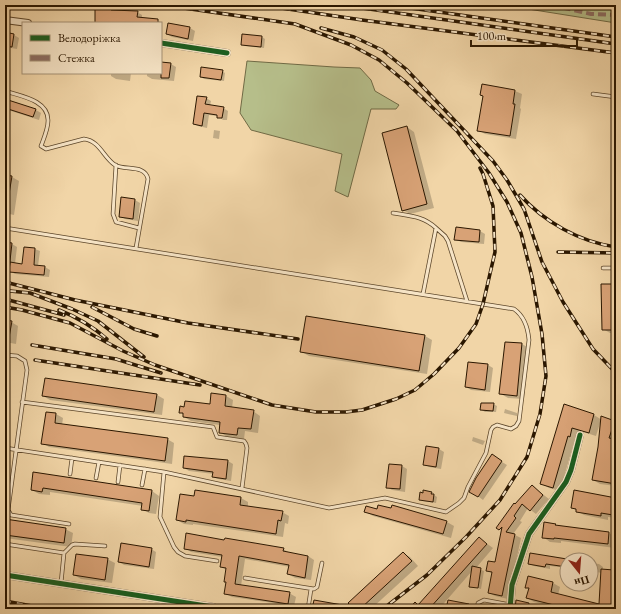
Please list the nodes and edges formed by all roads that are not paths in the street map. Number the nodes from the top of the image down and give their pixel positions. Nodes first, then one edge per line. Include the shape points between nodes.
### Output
1 (5, 20) edge
2 (22, 22) edge
3 (162, 43) edge
4 (227, 53) dead end
5 (5, 91) edge
6 (593, 94) dead end
7 (616, 97) edge
8 (116, 165) junction
9 (393, 213) dead end
10 (5, 228) edge
11 (139, 228) junction
12 (436, 228) junction
13 (136, 248) junction
14 (603, 268) dead end
15 (616, 268) edge
16 (423, 294) junction
17 (467, 301) junction
18 (5, 354) edge
19 (22, 402) junction
20 (580, 435) dead end
21 (5, 448) edge
22 (16, 450) junction
23 (72, 458) junction
24 (99, 462) junction
25 (120, 465) junction
26 (145, 469) junction
27 (164, 472) junction
28 (70, 474) dead end
29 (96, 478) dead end
30 (118, 482) dead end
31 (142, 485) dead end
32 (242, 488) junction
33 (69, 524) dead end
34 (5, 544) edge
35 (105, 546) dead end
36 (64, 553) junction
37 (218, 561) dead end
38 (322, 563) dead end
39 (5, 575) edge
40 (245, 578) dead end
41 (61, 583) junction
42 (311, 589) junction
43 (511, 607) edge
44 (213, 608) edge
45 (224, 609) edge
46 (308, 609) edge
47 (477, 609) edge

1 - 2 street
3 - 4 street
5 - 8 lane via 41,104 47,113 48,122 43,148 90,140
6 - 7 lane
8 - 11 lane via 116,222
8 - 11 lane via 144,171 147,174
9 - 12 lane via 418,217 429,221
10 - 13 lane
11 - 13 lane
12 - 16 lane
12 - 17 lane via 448,241
13 - 16 lane
14 - 15 lane
16 - 17 lane
17 - 32 lane via 514,309 523,318 529,340 519,421 511,429 497,425 493,427 486,454 459,503 446,512 385,498 329,508
18 - 19 lane via 17,356 25,361 27,370
19 - 22 lane
19 - 32 lane via 213,427 217,437 244,441 246,444
20 - 43 street via 566,482 529,534 512,585
21 - 22 lane
22 - 23 lane
22 - 33 lane via 9,513
23 - 24 lane
23 - 28 lane
24 - 25 lane
24 - 29 lane
25 - 26 lane
25 - 30 lane
26 - 27 lane
26 - 31 lane
27 - 32 lane
27 - 37 lane via 160,518 174,546 185,556
34 - 36 lane
35 - 36 lane via 75,544
36 - 41 lane
38 - 42 lane via 317,587
39 - 41 street
40 - 42 lane
41 - 44 street
42 - 46 lane
43 - 47 lane via 484,600 478,603
44 - 45 lane

